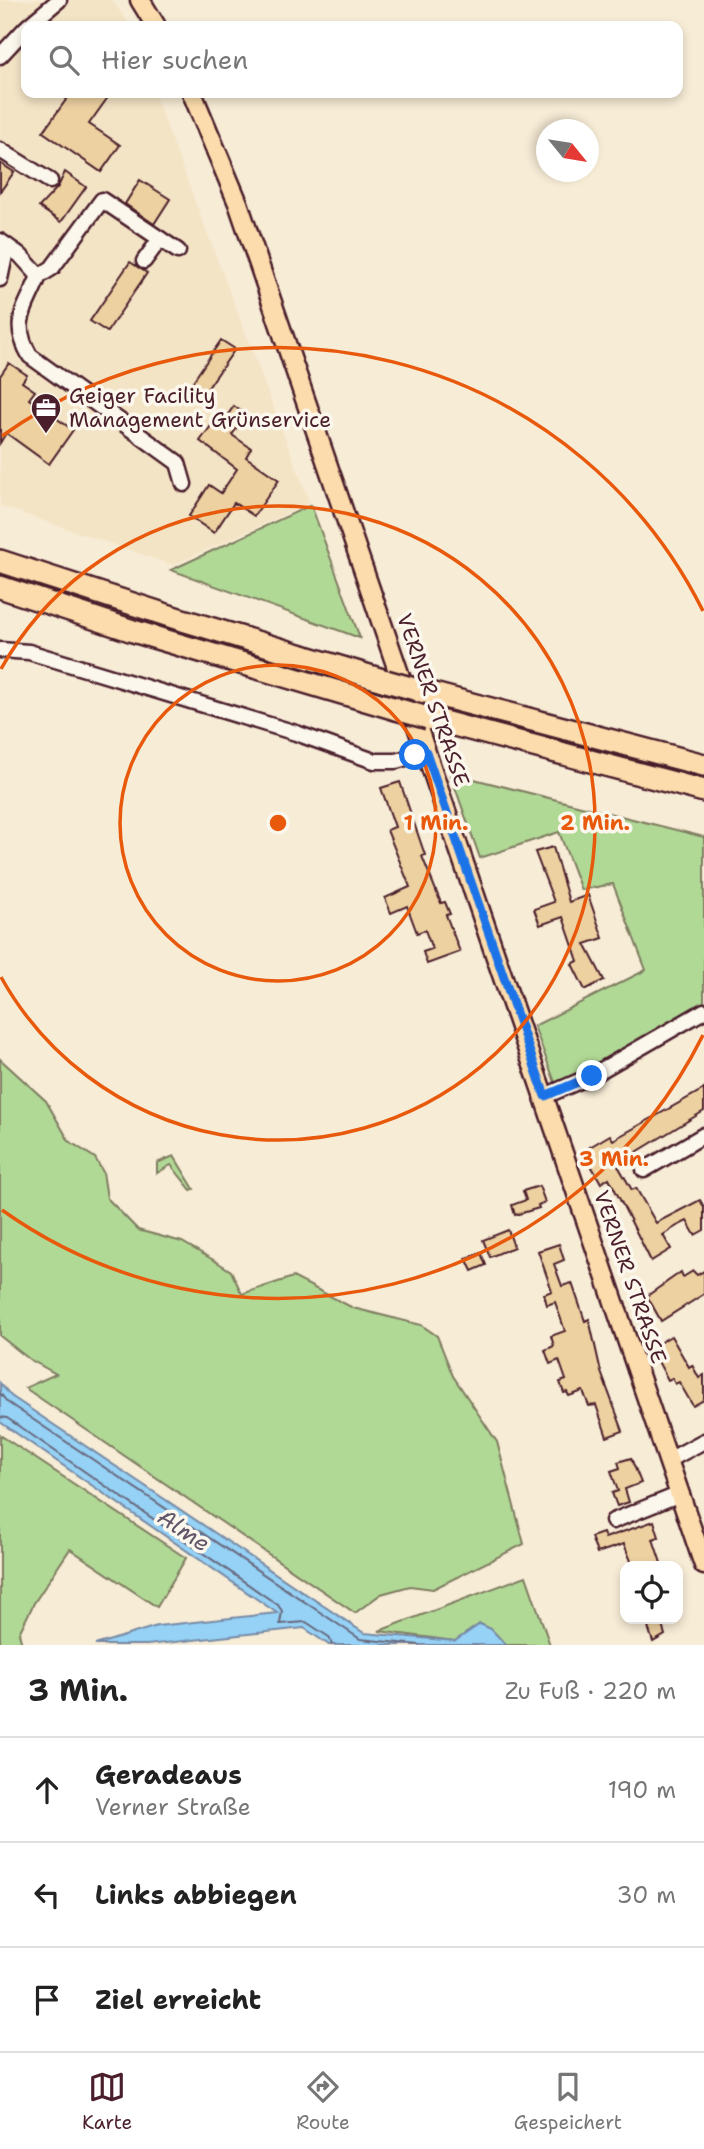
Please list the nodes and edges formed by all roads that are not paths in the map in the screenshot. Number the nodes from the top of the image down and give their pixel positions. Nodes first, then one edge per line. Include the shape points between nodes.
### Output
1 (59, 0) edge
2 (140, 0) edge
3 (34, 21) edge
4 (153, 21) edge
5 (21, 33) edge
6 (0, 56) edge
7 (193, 98) edge
8 (0, 149) edge
9 (50, 181) dead end
10 (160, 239) junction
11 (4, 243) edge
12 (178, 251) dead end
13 (144, 261) dead end
14 (39, 276) junction
15 (0, 279) edge
16 (184, 484) dead end
17 (0, 561) edge
18 (0, 587) edge
19 (0, 650) edge
20 (426, 752) junction
21 (704, 765) edge
22 (704, 791) edge
23 (704, 1011) edge
24 (545, 1096) junction
25 (704, 1135) edge
26 (644, 1170) dead end
27 (704, 1441) edge
28 (669, 1460) junction
29 (680, 1494) junction
30 (613, 1521) dead end
31 (704, 1565) edge

1 - 3 street
2 - 4 main road
5 - 6 street
7 - 20 main road, VERNER STRASSE via 226,167
8 - 9 street
10 - 12 street
10 - 13 street
10 - 14 street via 102,200 52,268
11 - 14 street
11 - 15 street
14 - 16 street via 19,321 20,336 30,356 178,463
17 - 21 highway, bridge via 386,681
18 - 22 highway, bridge via 396,709
19 - 20 street via 29,652 374,761 396,761
20 - 24 main road, VERNER STRASSE
23 - 24 street via 592,1076
24 - 28 main road, VERNER STRASSE
25 - 26 street
27 - 28 street
28 - 29 main road, VERNER STRASSE
29 - 30 street
29 - 31 main road, VERNER STRASSE

